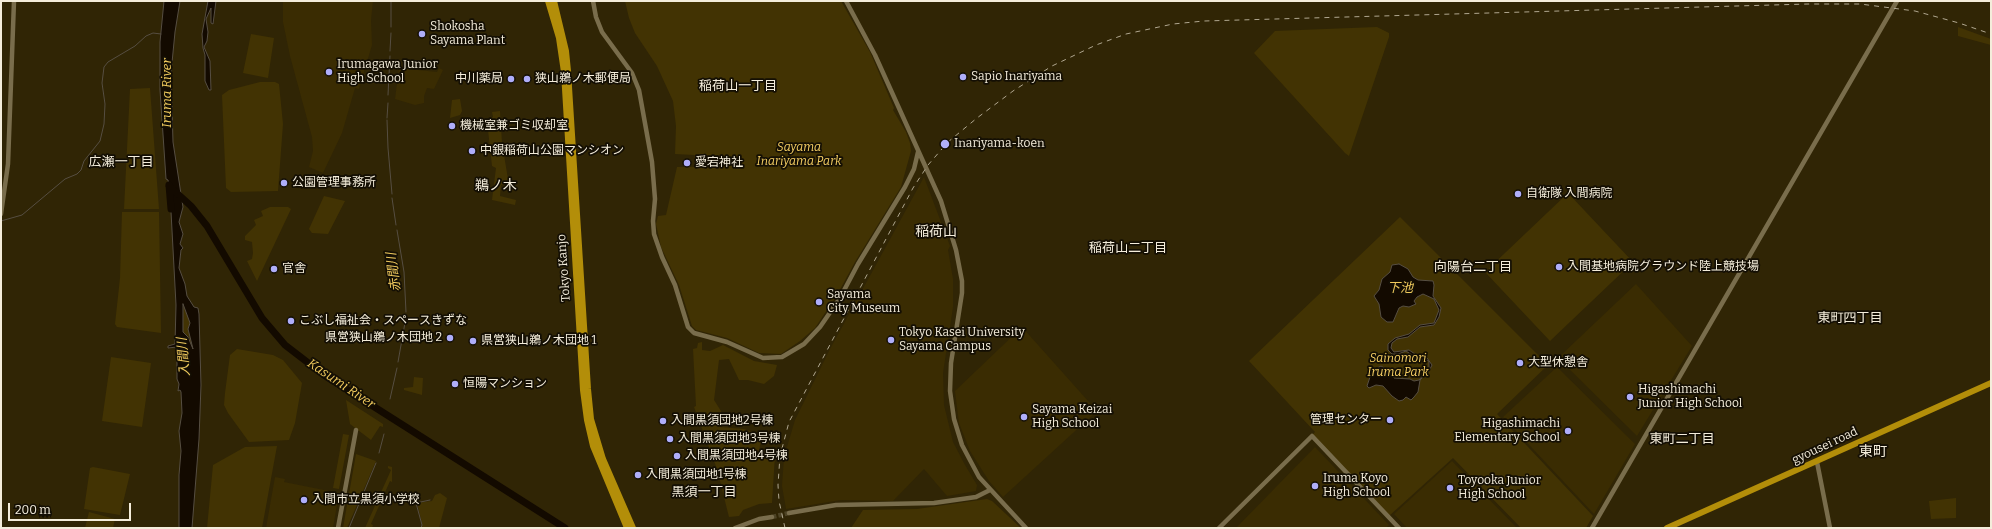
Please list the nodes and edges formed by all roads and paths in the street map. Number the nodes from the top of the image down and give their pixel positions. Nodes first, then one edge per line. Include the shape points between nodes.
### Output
1 (14, 1) edge
2 (548, 1) edge
3 (554, 1) edge
4 (593, 1) edge
5 (846, 1) edge
6 (1897, 1) edge
7 (918, 152) junction
8 (1, 214) edge
9 (1991, 383) edge
10 (356, 430) dead end
11 (1817, 462) junction
12 (990, 490) junction
13 (789, 513) tunnel mouth
14 (772, 517) tunnel mouth
15 (338, 528) edge
16 (627, 528) edge
17 (633, 528) edge
18 (735, 528) edge
19 (1026, 528) edge
20 (1219, 528) edge
21 (1399, 528) edge
22 (1592, 528) edge
23 (1667, 528) edge
24 (1830, 528) edge

1 - 8 street via 8,164
2 - 16 highway, Tokyo Kanjo via 559,38 564,72 583,390 587,420 593,446
3 - 17 highway, Tokyo Kanjo via 568,71 591,419 603,459
4 - 7 street via 602,32 632,73 639,90 652,162 654,234 675,285 688,327 698,335 733,345 756,356 772,358 788,354 804,344 820,327 840,298 908,183
5 - 7 street via 875,55
6 - 22 street
7 - 12 street via 946,214 962,280 950,372 951,404 966,455
9 - 11 highway, gyousei road
10 - 15 street
11 - 23 highway, gyousei road
11 - 24 street
12 - 13 street via 976,496 934,503 836,506
12 - 19 street
14 - 18 street
20 - 21 street via 1312,436

